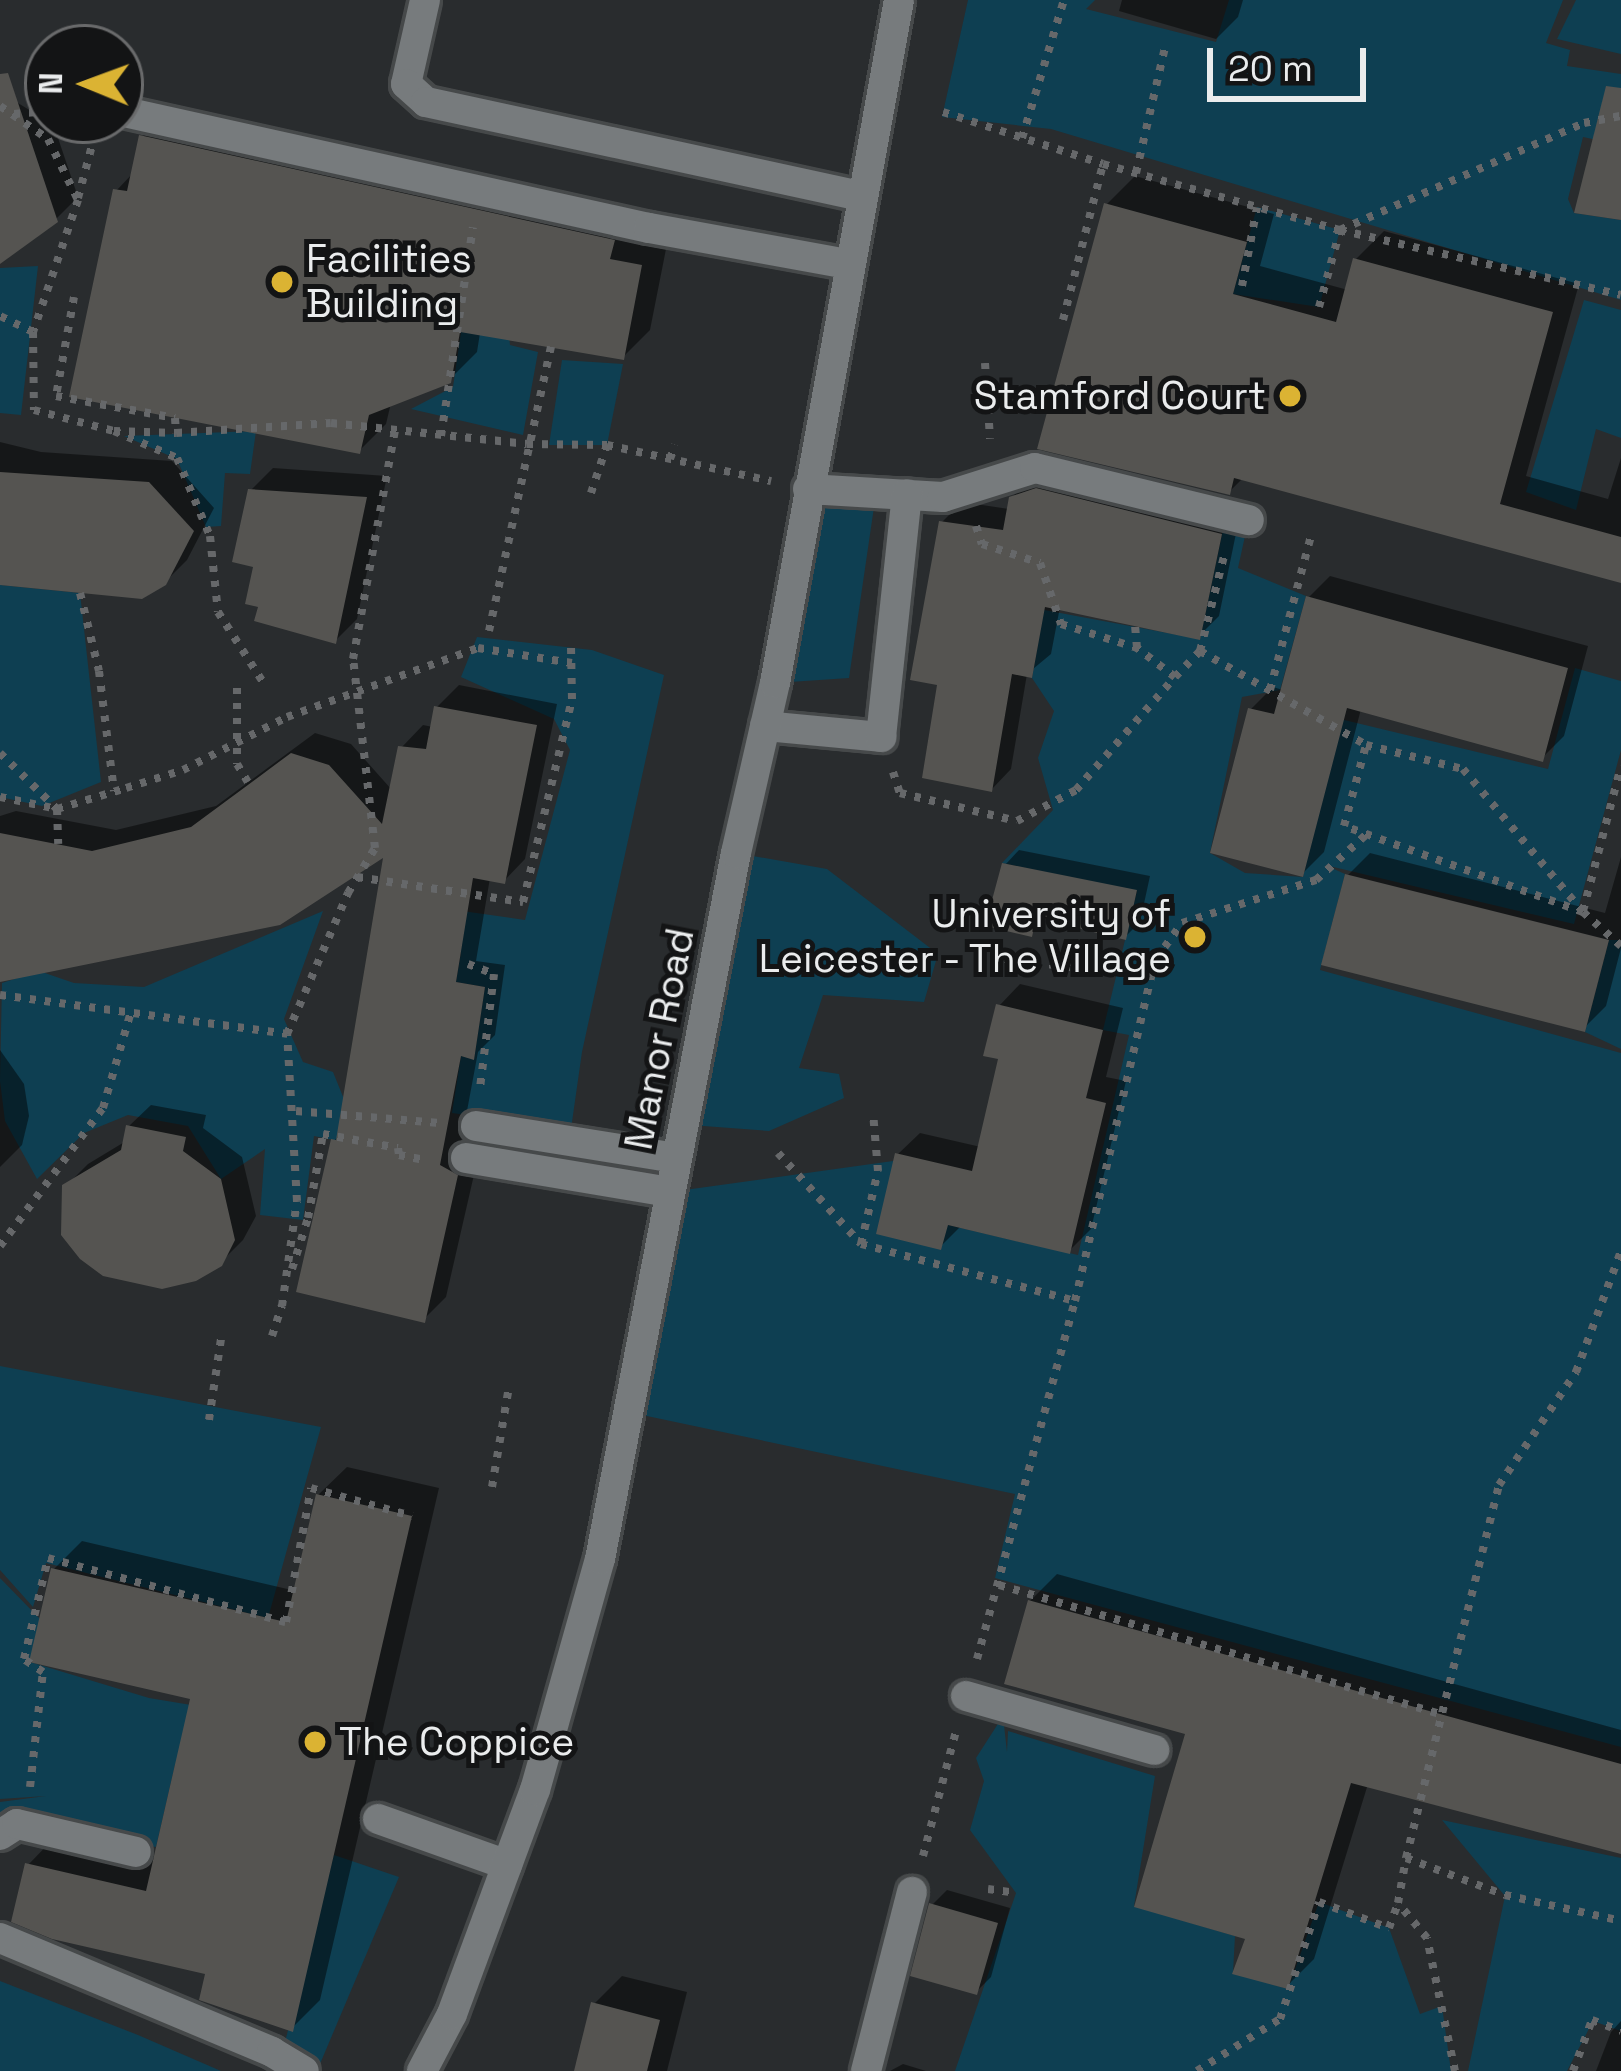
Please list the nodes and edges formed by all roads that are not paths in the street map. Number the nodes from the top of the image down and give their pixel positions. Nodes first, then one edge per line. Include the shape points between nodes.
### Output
1 (424, 0) edge
2 (899, 0) edge
3 (144, 116) edge
4 (861, 196) junction
5 (848, 264) junction
6 (808, 489) junction
7 (907, 494) junction
8 (1241, 518) road end
9 (765, 726) junction
10 (476, 1126) road end
11 (466, 1158) road end
12 (676, 1158) junction
13 (670, 1192) junction
14 (966, 1696) road end
15 (1154, 1750) dead end
16 (378, 1819) dead end
17 (13, 1830) edge
18 (136, 1852) dead end
19 (507, 1864) junction
20 (912, 1892) road end
21 (0, 1938) edge
22 (304, 2071) edge
23 (422, 2071) edge
24 (866, 2071) edge

1 - 4 street via 406,84 426,102
2 - 4 street, Manor Road
3 - 5 street
4 - 5 street, Manor Road
5 - 6 street, Manor Road
6 - 7 street
6 - 9 street, Manor Road
7 - 8 street via 943,496 1035,468
7 - 9 street via 881,737
9 - 12 street, Manor Road
10 - 12 street
11 - 13 street
12 - 13 street, Manor Road
13 - 19 street, Manor Road via 600,1559
14 - 15 street
16 - 19 street
17 - 18 street
19 - 23 street, Manor Road via 452,2014
20 - 24 street
21 - 22 street

